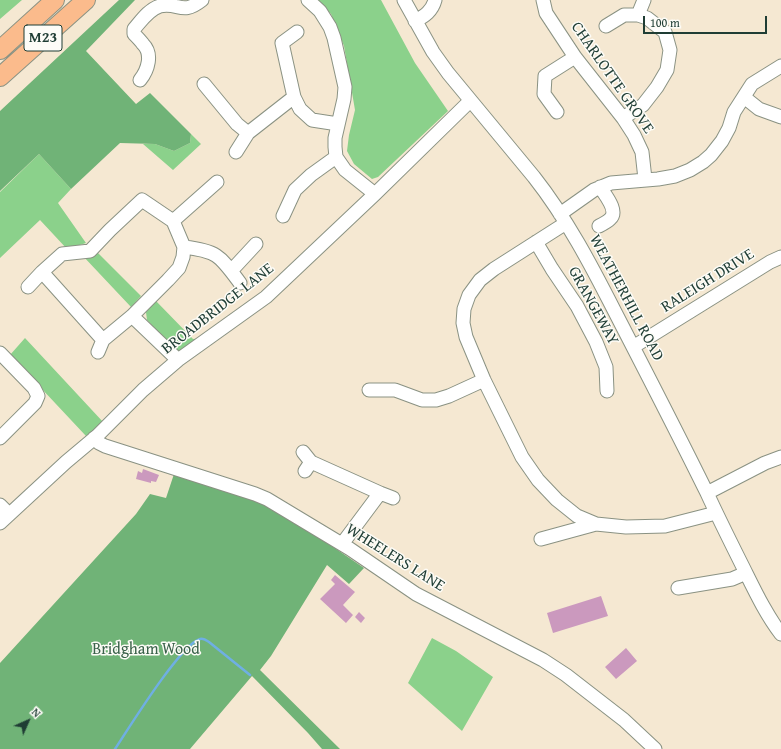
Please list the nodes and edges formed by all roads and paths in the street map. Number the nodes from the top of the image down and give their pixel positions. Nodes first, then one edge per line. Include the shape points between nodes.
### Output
1 (55, 0) edge
2 (86, 0) edge
3 (202, 0) edge
4 (308, 0) edge
5 (404, 0) edge
6 (434, 0) edge
7 (543, 0) edge
8 (644, 0) edge
9 (638, 15) junction
10 (415, 21) junction
11 (606, 26) dead end
12 (297, 32) dead end
13 (0, 50) edge
14 (575, 57) junction
15 (781, 66) edge
16 (0, 77) edge
17 (140, 80) dead end
18 (204, 84) dead end
19 (294, 97) junction
20 (744, 98) junction
21 (470, 101) junction
22 (557, 112) dead end
23 (781, 117) edge
24 (623, 118) junction
25 (338, 124) junction
26 (248, 133) junction
27 (236, 152) dead end
28 (336, 157) junction
29 (645, 179) junction
30 (217, 182) dead end
31 (600, 187) junction
32 (375, 194) junction
33 (283, 216) dead end
34 (563, 218) junction
35 (173, 222) junction
36 (599, 226) dead end
37 (536, 242) junction
38 (256, 244) dead end
39 (184, 247) junction
40 (781, 257) edge
41 (231, 271) junction
42 (42, 272) junction
43 (240, 283) dead end
44 (28, 286) dead end
45 (132, 316) junction
46 (634, 347) junction
47 (0, 353) edge
48 (178, 360) junction
49 (484, 380) junction
50 (369, 390) dead end
51 (607, 391) dead end
52 (0, 438) edge
53 (94, 438) junction
54 (781, 457) edge
55 (306, 462) dead end
56 (380, 493) junction
57 (707, 493) junction
58 (393, 498) dead end
59 (3, 514) edge
60 (716, 514) junction
61 (596, 524) junction
62 (541, 539) dead end
63 (342, 544) junction
64 (746, 573) junction
65 (678, 588) dead end
66 (781, 634) edge
67 (655, 749) edge

1 - 13 highway, M23
2 - 16 highway, M23
3 - 17 street via 187,9 171,5 160,6 152,10 134,29 134,34 144,45 149,60 146,73
4 - 25 street via 326,20 334,38 345,87
5 - 10 street, WEATHERHILL ROAD
6 - 10 street via 429,12
7 - 14 street, CHARLOTTE GROVE via 546,13
8 - 9 street
9 - 11 street via 624,15
9 - 24 street via 647,18 665,32 670,50 667,70 657,87 643,105
10 - 21 street, WEATHERHILL ROAD via 433,52
12 - 19 street via 282,43
14 - 22 street via 545,76 544,94
14 - 24 street, CHARLOTTE GROVE
15 - 20 street via 752,84
18 - 26 street via 237,124
19 - 25 street via 300,109 312,120
19 - 26 street
20 - 23 street via 759,109
20 - 29 street via 734,112 722,141 703,162 675,176
21 - 32 street, BROADBRIDGE LANE
21 - 34 street, WEATHERHILL ROAD via 534,177
24 - 29 street, CHARLOTTE GROVE via 642,152
25 - 28 street
26 - 27 street
28 - 32 street via 345,170
28 - 33 street via 295,190
29 - 31 street
30 - 35 street via 205,200
31 - 34 street via 589,193
31 - 36 street via 613,213 612,218
32 - 48 street, BROADBRIDGE LANE via 266,297
34 - 37 street
34 - 46 street, WEATHERHILL ROAD
35 - 39 street
35 - 42 street via 142,200 90,250 62,254
37 - 49 street via 480,280 469,295 463,323 466,337
37 - 51 street, GRANGEWAY via 577,306 596,342 606,367
38 - 41 street
39 - 41 street via 205,250 217,255
39 - 45 street via 179,268
40 - 46 street, RALEIGH DRIVE
41 - 43 street
42 - 44 street
42 - 45 street via 101,346
45 - 48 street
46 - 57 street, WEATHERHILL ROAD
47 - 52 street via 34,388 38,396 35,403
48 - 53 street, BROADBRIDGE LANE
49 - 50 street via 436,400 422,400 395,390
49 - 61 street via 522,457 538,480 577,516
53 - 59 street, BROADBRIDGE LANE
53 - 63 street, WHEELERS LANE via 105,446 261,496
54 - 57 street
55 - 56 street
56 - 58 street
56 - 63 street
57 - 60 street, WEATHERHILL ROAD
60 - 61 street via 665,526 626,527
60 - 64 street, WEATHERHILL ROAD
61 - 62 street
63 - 67 street, WHEELERS LANE via 416,594 543,660 624,720
64 - 65 street via 732,580
64 - 66 street, WEATHERHILL ROAD via 770,620

